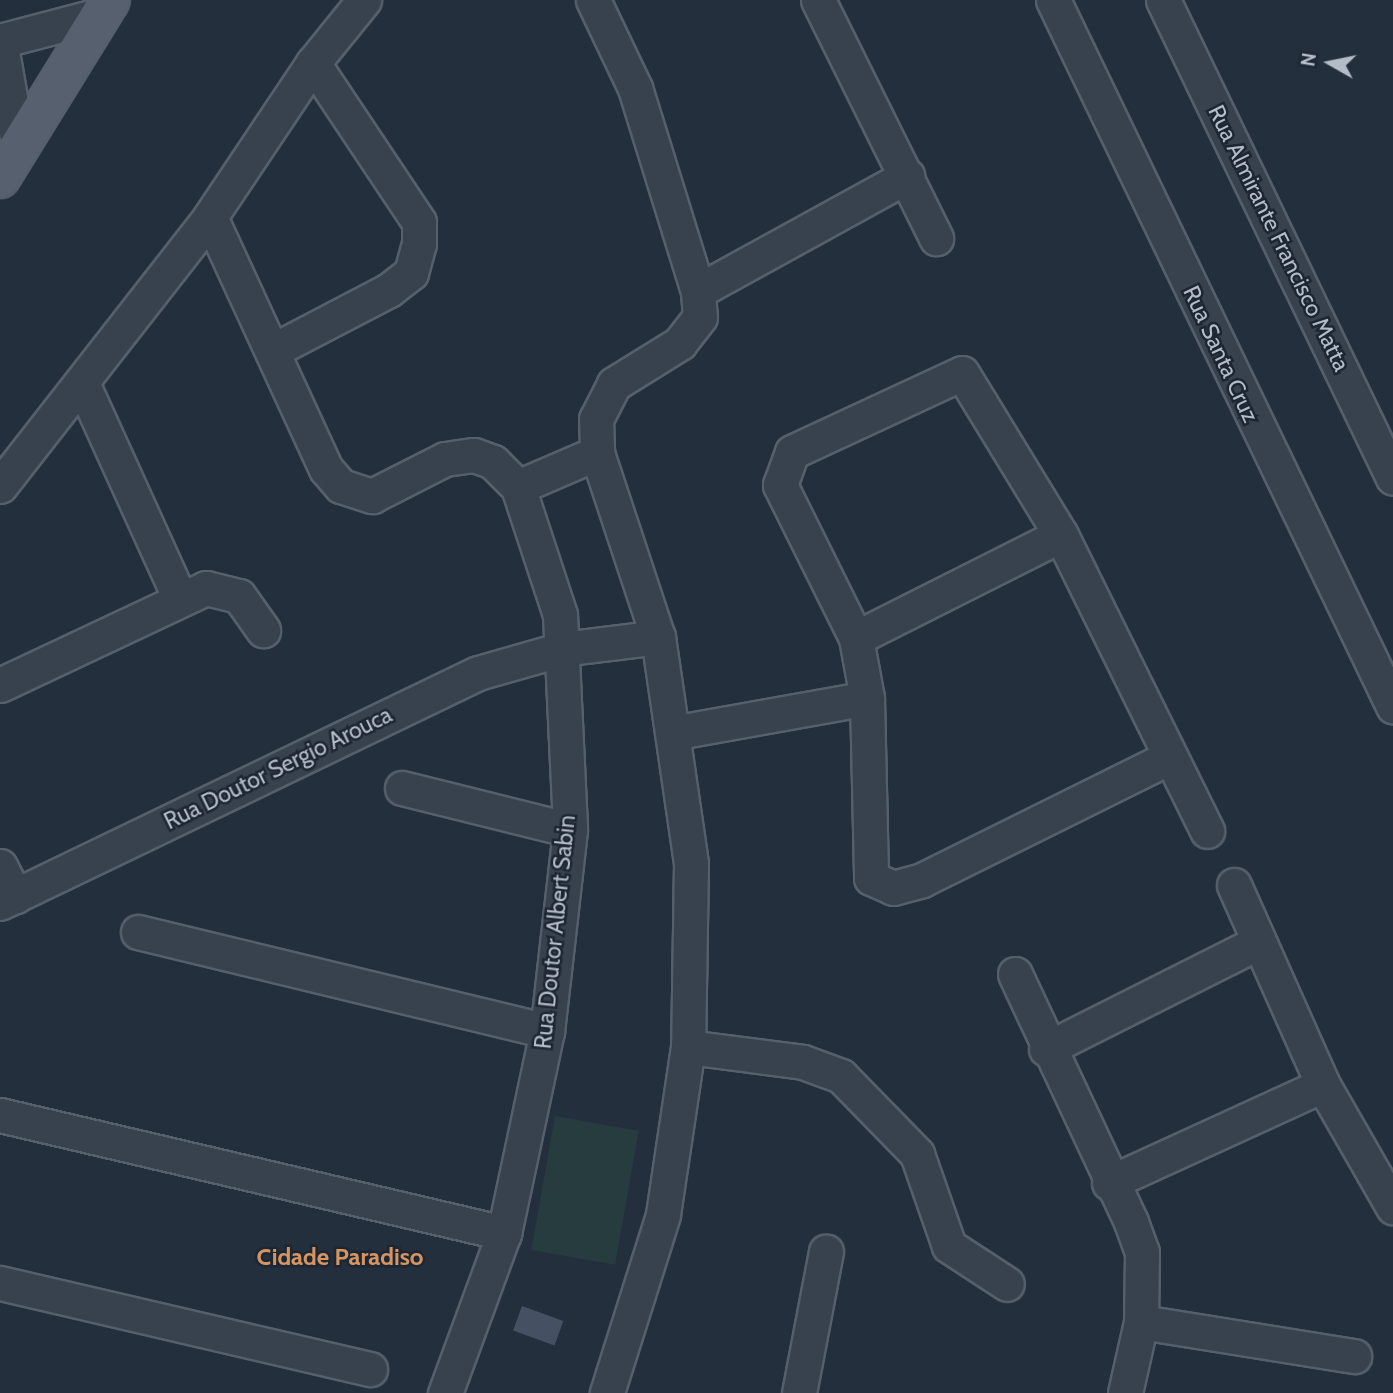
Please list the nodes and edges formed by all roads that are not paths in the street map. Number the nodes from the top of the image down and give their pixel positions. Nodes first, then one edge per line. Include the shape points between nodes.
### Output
1 (364, 0) edge
2 (593, 0) edge
3 (818, 0) edge
4 (1053, 0) edge
5 (1163, 0) edge
6 (106, 7) edge
7 (0, 41) edge
8 (313, 63) junction
9 (10, 164) edge
10 (907, 176) junction
11 (210, 217) junction
12 (936, 238) dead end
13 (698, 291) junction
14 (274, 350) junction
15 (83, 385) junction
16 (597, 453) junction
17 (1393, 478) edge
18 (0, 486) edge
19 (518, 487) junction
20 (1061, 535) junction
21 (180, 599) junction
22 (263, 630) dead end
23 (658, 637) junction
24 (856, 638) junction
25 (562, 649) junction
26 (0, 685) edge
27 (866, 698) junction
28 (1393, 706) edge
29 (677, 732) junction
30 (1168, 758) junction
31 (402, 788) dead end
32 (570, 830) junction
33 (1207, 831) dead end
34 (0, 866) edge
35 (1234, 885) dead end
36 (7, 900) edge
37 (138, 932) dead end
38 (1255, 944) junction
39 (1015, 974) dead end
40 (547, 1031) junction
41 (688, 1047) junction
42 (1046, 1049) junction
43 (1324, 1085) junction
44 (0, 1115) edge
45 (1109, 1183) junction
46 (1393, 1207) edge
47 (504, 1233) junction
48 (826, 1252) dead end
49 (0, 1283) edge
50 (1007, 1284) dead end
51 (1141, 1322) junction
52 (1354, 1356) dead end
53 (370, 1369) dead end
54 (445, 1393) edge
55 (607, 1393) edge
56 (799, 1393) edge
57 (1125, 1393) edge

1 - 8 street
2 - 13 street via 635,88
3 - 10 street
4 - 28 street, Rua Santa Cruz
5 - 17 street, Rua Almirante Francisco Matta
6 - 7 street
6 - 9 main road
7 - 9 street
8 - 11 street
8 - 14 street via 419,222 419,244 411,273 389,290
10 - 12 street
10 - 13 street
11 - 14 street
11 - 15 street
13 - 16 street via 696,326 680,343 614,384 600,403
14 - 19 street via 326,469 341,486 372,496 445,459 474,455 494,462
15 - 18 street
15 - 21 street
16 - 19 street
16 - 23 street
19 - 25 street, Rua Doutor Albert Sabin via 553,590
20 - 24 street
20 - 24 street via 962,373 792,452 780,485
20 - 30 street
21 - 22 street via 206,588 227,590
21 - 26 street
23 - 25 street
23 - 29 street
24 - 27 street
25 - 32 street, Rua Doutor Albert Sabin
25 - 36 street, Rua Doutor Sergio Arouca via 478,673
27 - 29 street
27 - 30 street via 872,878 880,886 922,880
29 - 41 street via 691,863
30 - 33 street
31 - 32 street
32 - 40 street, Rua Doutor Albert Sabin
34 - 36 street
35 - 38 street
37 - 40 street
38 - 42 street
38 - 43 street
39 - 42 street
40 - 47 street, Rua Doutor Albert Sabin
41 - 50 street via 803,1062 841,1076 917,1154 949,1246
41 - 55 street via 663,1215
42 - 45 street
43 - 45 street
43 - 46 street
44 - 47 street
45 - 51 street via 1142,1252
47 - 54 street, Rua Doutor Albert Sabin
48 - 56 street
49 - 53 street
51 - 52 street
51 - 57 street

